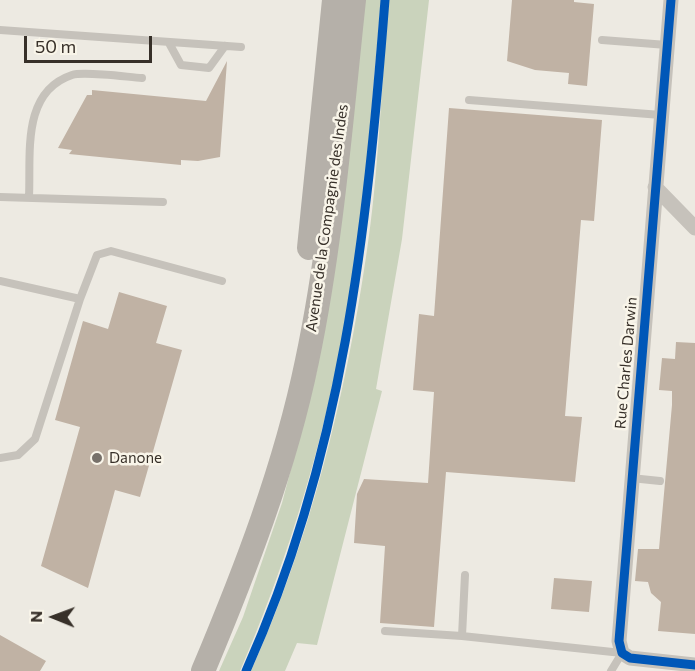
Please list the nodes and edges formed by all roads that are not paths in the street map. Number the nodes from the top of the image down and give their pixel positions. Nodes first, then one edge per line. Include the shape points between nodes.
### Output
1 (334, 0) edge
2 (354, 0) edge
3 (671, 0) edge
4 (0, 30) edge
5 (602, 40) dead end
6 (169, 43) junction
7 (667, 45) junction
8 (225, 46) junction
9 (241, 47) dead end
10 (142, 78) dead end
11 (335, 88) dead end
12 (469, 100) dead end
13 (661, 116) junction
14 (655, 187) junction
15 (0, 197) edge
16 (29, 197) junction
17 (163, 202) dead end
18 (695, 228) edge
19 (0, 281) edge
20 (222, 281) dead end
21 (80, 299) junction
22 (0, 458) edge
23 (631, 478) junction
24 (660, 481) dead end
25 (465, 575) dead end
26 (386, 631) dead end
27 (462, 636) junction
28 (622, 653) junction
29 (695, 665) edge
30 (187, 671) edge
31 (196, 671) edge
32 (203, 671) edge
33 (611, 671) edge

1 - 30 main road, Avenue de la Compagnie des Indes via 314,218 300,318 280,408 256,487
2 - 32 main road, Avenue de la Compagnie des Indes via 331,216 307,361 260,525
3 - 7 street, Rue Charles Darwin
4 - 6 lane
5 - 7 lane
6 - 8 lane
6 - 8 lane via 181,65 209,68
7 - 13 street, Rue Charles Darwin
8 - 9 lane
10 - 16 lane via 74,74 42,98 33,115
11 - 31 lane, Avenue de la Compagnie des Indes via 310,310 291,396 247,538
12 - 13 lane
13 - 14 street, Rue Charles Darwin
14 - 18 street
14 - 23 street, Rue Charles Darwin
15 - 16 lane
16 - 17 lane
19 - 21 lane
20 - 21 lane via 106,251 94,259
21 - 22 lane via 35,439 18,455
23 - 24 lane
23 - 28 street, Rue Charles Darwin via 619,627
25 - 27 lane
26 - 27 lane
27 - 28 lane
28 - 29 street via 640,660
28 - 33 lane

